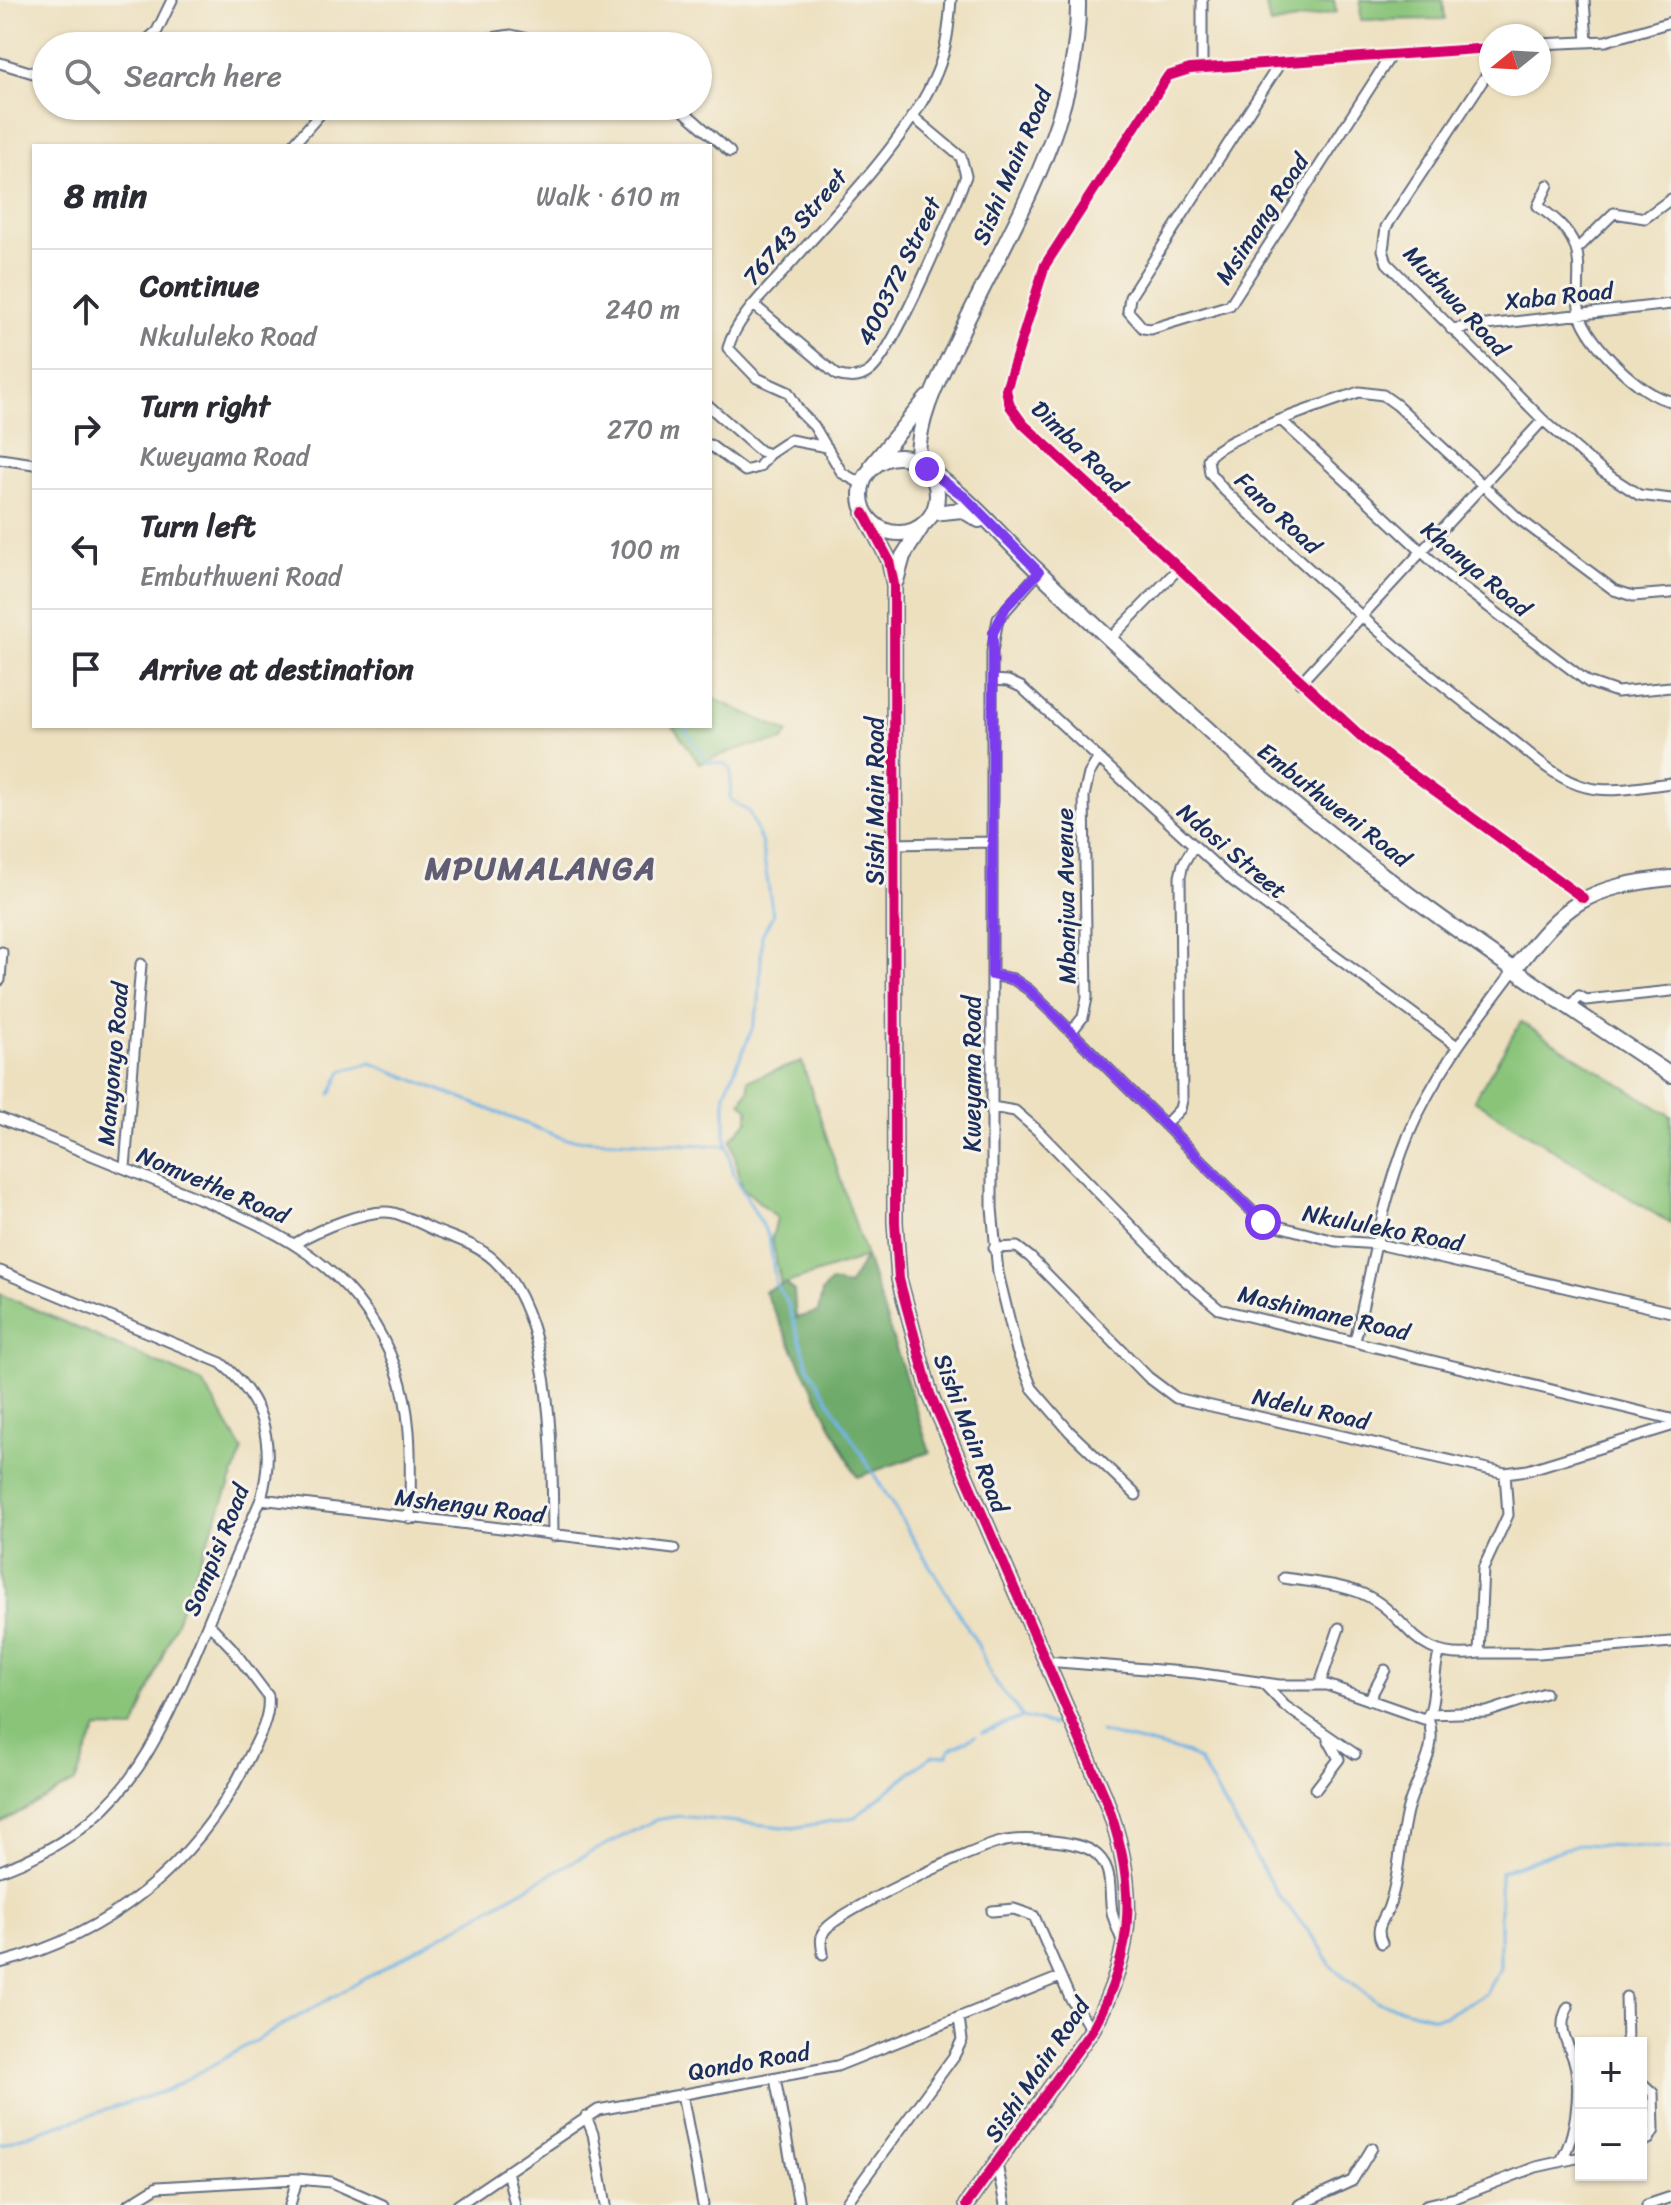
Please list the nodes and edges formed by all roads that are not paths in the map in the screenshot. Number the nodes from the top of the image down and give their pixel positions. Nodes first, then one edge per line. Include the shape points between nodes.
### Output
1 (172, 0) edge
2 (951, 0) edge
3 (1078, 0) edge
4 (1202, 0) edge
5 (1584, 0) edge
6 (1671, 22) edge
7 (156, 32) edge
8 (1587, 42) junction
9 (1551, 44) edge
10 (1479, 49) edge
11 (1391, 55) junction
12 (0, 63) edge
13 (1280, 63) junction
14 (1202, 68) junction
15 (32, 73) edge
16 (1479, 87) edge
17 (912, 116) junction
18 (315, 120) edge
19 (694, 120) edge
20 (294, 144) edge
21 (730, 152) dead end
22 (1548, 185) dead end
23 (1671, 199) edge
24 (1577, 249) junction
25 (1671, 304) edge
26 (754, 305) junction
27 (1580, 314) junction
28 (1451, 329) junction
29 (937, 385) junction
30 (1671, 401) edge
31 (712, 409) edge
32 (1543, 420) junction
33 (1282, 421) junction
34 (712, 446) edge
35 (827, 447) junction
36 (769, 454) junction
37 (0, 459) edge
38 (32, 464) edge
39 (923, 465) junction
40 (869, 469) junction
41 (862, 484) junction
42 (1484, 488) junction
43 (1671, 499) edge
44 (864, 513) junction
45 (928, 519) junction
46 (999, 534) junction
47 (1421, 552) junction
48 (1178, 569) junction
49 (1039, 572) junction
50 (894, 585) junction
51 (1671, 593) edge
52 (1360, 617) junction
53 (1110, 639) junction
54 (992, 680) junction
55 (1300, 683) junction
56 (1671, 687) edge
57 (1098, 759) junction
58 (1671, 783) edge
59 (991, 842) junction
60 (895, 844) junction
61 (1193, 847) junction
62 (1671, 878) edge
63 (1583, 898) junction
64 (2, 952) dead end
65 (141, 964) dead end
66 (1514, 970) junction
67 (992, 975) junction
68 (0, 980) edge
69 (1671, 991) edge
70 (1569, 1008) junction
71 (1072, 1031) junction
72 (1457, 1046) junction
73 (1671, 1075) edge
74 (992, 1107) junction
75 (0, 1118) edge
76 (1165, 1125) junction
77 (125, 1168) junction
78 (296, 1243) junction
79 (1378, 1244) junction
80 (994, 1248) junction
81 (0, 1271) edge
82 (1671, 1312) edge
83 (1355, 1341) junction
84 (1671, 1419) edge
85 (1671, 1426) edge
86 (1505, 1473) junction
87 (1136, 1495) dead end
88 (261, 1499) junction
89 (410, 1519) junction
90 (553, 1536) junction
91 (674, 1549) dead end
92 (1284, 1578) dead end
93 (208, 1623) junction
94 (1339, 1628) dead end
95 (1671, 1642) edge
96 (1440, 1652) junction
97 (1479, 1653) junction
98 (1046, 1661) junction
99 (1385, 1670) dead end
100 (1263, 1683) junction
101 (1320, 1684) junction
102 (1545, 1693) dead end
103 (1369, 1700) junction
104 (1429, 1716) junction
105 (1327, 1736) junction
106 (1355, 1754) dead end
107 (1316, 1789) dead end
108 (0, 1871) edge
109 (992, 1911) dead end
110 (1382, 1943) dead end
111 (1124, 1948) junction
112 (823, 1954) dead end
113 (0, 1963) edge
114 (1060, 1977) junction
115 (1626, 1997) dead end
116 (1568, 2007) dead end
117 (959, 2018) junction
118 (1092, 2030) junction
119 (1627, 2037) edge
120 (775, 2078) junction
121 (1647, 2088) edge
122 (682, 2094) junction
123 (586, 2116) junction
124 (1647, 2140) edge
125 (1372, 2148) dead end
126 (1575, 2158) edge
127 (1560, 2162) junction
128 (997, 2164) junction
129 (507, 2171) junction
130 (297, 2179) junction
131 (1671, 2197) edge
132 (1650, 2204) edge
133 (128, 2205) edge
134 (290, 2205) edge
135 (383, 2205) edge
136 (458, 2205) edge
137 (515, 2205) edge
138 (606, 2205) edge
139 (703, 2205) edge
140 (799, 2205) edge
141 (845, 2205) edge
142 (966, 2205) edge
143 (1005, 2205) edge
144 (1299, 2205) edge
145 (1426, 2205) edge

1 - 7 street
2 - 17 street, 76743 Street via 938,70
3 - 29 street, Sishi Main Road via 1075,57 1057,128
4 - 14 street
5 - 8 street
6 - 8 street
8 - 9 street
10 - 11 street, Dimba Road
11 - 13 street, Dimba Road
11 - 13 street, Msimang Road via 1230,305 1143,328 1128,311 1130,297
12 - 15 street
13 - 14 street, Dimba Road
14 - 48 street, Dimba Road via 1176,72 1161,83 1057,243 1038,283 1006,390 1023,424
16 - 28 street, Muthwa Road via 1383,236 1383,250 1395,274
17 - 26 street, 76743 Street
17 - 26 street, 400372 Street via 961,157 966,176 896,329 870,371 854,378 837,375
18 - 20 street
19 - 21 street
22 - 24 street via 1538,206 1569,234
23 - 24 street via 1645,218 1614,213
24 - 27 street
25 - 27 street, Xaba Road
26 - 35 street, 76743 Street via 728,348 757,378 788,392
27 - 28 street, Xaba Road
27 - 30 street via 1602,349 1631,379 1655,397
28 - 32 street, Muthwa Road
29 - 39 street, Sishi Main Road via 919,430
29 - 40 street, Sishi Main Road
31 - 36 street
32 - 42 street
32 - 43 street, Muthwa Road via 1622,486 1652,499
33 - 42 street, Fano Road via 1359,392 1383,395
33 - 47 street, Khanya Road
33 - 52 street, Fano Road via 1216,448 1208,459 1210,473
34 - 36 street via 745,471 759,467
35 - 36 street via 790,440
35 - 41 street, 76743 Street via 842,473
37 - 38 street
39 - 40 street via 892,457
39 - 45 street via 937,490
39 - 46 street, Embuthweni Road via 965,497
40 - 41 street
41 - 44 street
42 - 47 street
42 - 51 street, Fano Road via 1614,590 1633,596
44 - 45 street via 885,531 912,532
44 - 50 street, Sishi Main Road via 889,560
45 - 46 street, Embuthweni Road via 962,510
45 - 50 street, Sishi Main Road via 903,556
46 - 49 street, Embuthweni Road
47 - 52 street
47 - 56 street, Khanya Road via 1588,682 1617,692
48 - 53 street
48 - 55 street, Dimba Road
49 - 53 street, Embuthweni Road
49 - 54 street, Kweyama Road via 998,619
50 - 60 street, Sishi Main Road
52 - 55 street
52 - 58 street, Fano Road via 1431,679 1575,783 1599,790
53 - 66 street, Embuthweni Road via 1314,821
54 - 57 street, Ndosi Street via 1021,687
54 - 59 street, Kweyama Road
55 - 63 street, Dimba Road via 1365,740
57 - 61 street, Ndosi Street
57 - 71 street, Mbanjwa Avenue via 1084,796 1087,998 1083,1017
59 - 60 street
59 - 67 street, Kweyama Road
60 - 98 street, Sishi Main Road via 899,1279 933,1404
61 - 72 street, Ndosi Street via 1291,926
61 - 76 street via 1180,877 1182,1100
62 - 63 street via 1616,886
63 - 66 street
64 - 68 street
65 - 77 street, Manyonyo Road
66 - 70 street, Embuthweni Road
66 - 72 street
67 - 71 street, Nkululeko Road via 1022,984
67 - 74 street, Kweyama Road
69 - 70 street via 1586,1000 1579,996
70 - 73 street, Embuthweni Road
71 - 76 street, Nkululeko Road
72 - 79 street via 1409,1135
74 - 80 street, Kweyama Road
74 - 83 street, Mashimane Road via 1015,1111 1037,1130 1219,1309
75 - 77 street, Nomvethe Road
76 - 79 street, Nkululeko Road via 1263,1222 1335,1241
77 - 78 street, Nomvethe Road
78 - 89 street, Nomvethe Road via 355,1295 397,1370 408,1420
78 - 90 street via 362,1217 394,1213 497,1262 517,1293 547,1386
79 - 82 street, Nkululeko Road
79 - 83 street
80 - 86 street, Ndelu Road via 1017,1247 1030,1257 1148,1377 1176,1398
80 - 87 street, Kweyama Road via 1017,1351 1032,1388
81 - 88 street, Sompisi Road via 198,1351 236,1375 264,1423 269,1461
83 - 84 street, Mashimane Road
85 - 86 street, Ndelu Road
86 - 97 street via 1508,1515 1483,1569
88 - 89 street, Mshengu Road
88 - 93 street, Sompisi Road
89 - 90 street, Mshengu Road
90 - 91 street, Mshengu Road
92 - 96 street via 1362,1593 1413,1637
93 - 108 street, Sompisi Road via 159,1737 112,1802 67,1839
93 - 113 street via 264,1687 269,1702 265,1722 231,1793 185,1856 120,1911 72,1938
94 - 101 street
95 - 97 street
96 - 97 street
96 - 104 street
98 - 100 street
98 - 111 street, Sishi Main Road via 1104,1795 1125,1859 1129,1887
99 - 103 street
100 - 101 street
100 - 105 street
101 - 103 street
102 - 104 street via 1487,1712
103 - 104 street via 1413,1717
104 - 110 street via 1428,1762 1406,1812 1394,1891 1379,1926
105 - 106 street
105 - 107 street via 1339,1759
109 - 114 street via 1014,1909 1034,1916
111 - 112 street via 1111,1910 1109,1873 1094,1852 1076,1845 1020,1840 999,1842 906,1881 847,1915 825,1930
111 - 118 street, Sishi Main Road via 1113,1989
114 - 117 street, Qondo Road
114 - 118 street
115 - 119 street
116 - 127 street via 1562,2023 1577,2078 1574,2120
117 - 120 street, Qondo Road via 837,2066
117 - 141 street via 962,2040 954,2056
118 - 128 street, Sishi Main Road
120 - 122 street, Qondo Road
120 - 140 street
121 - 124 street via 1653,2093 1654,2130
122 - 123 street, Qondo Road via 607,2107
122 - 139 street
123 - 129 street, Qondo Road
123 - 138 street
125 - 144 street via 1352,2181
126 - 127 street
127 - 145 street
128 - 142 street, Sishi Main Road
128 - 143 street
129 - 136 street, Qondo Road
129 - 137 street
130 - 133 street via 157,2187
130 - 134 street
130 - 135 street via 331,2182
131 - 132 street

